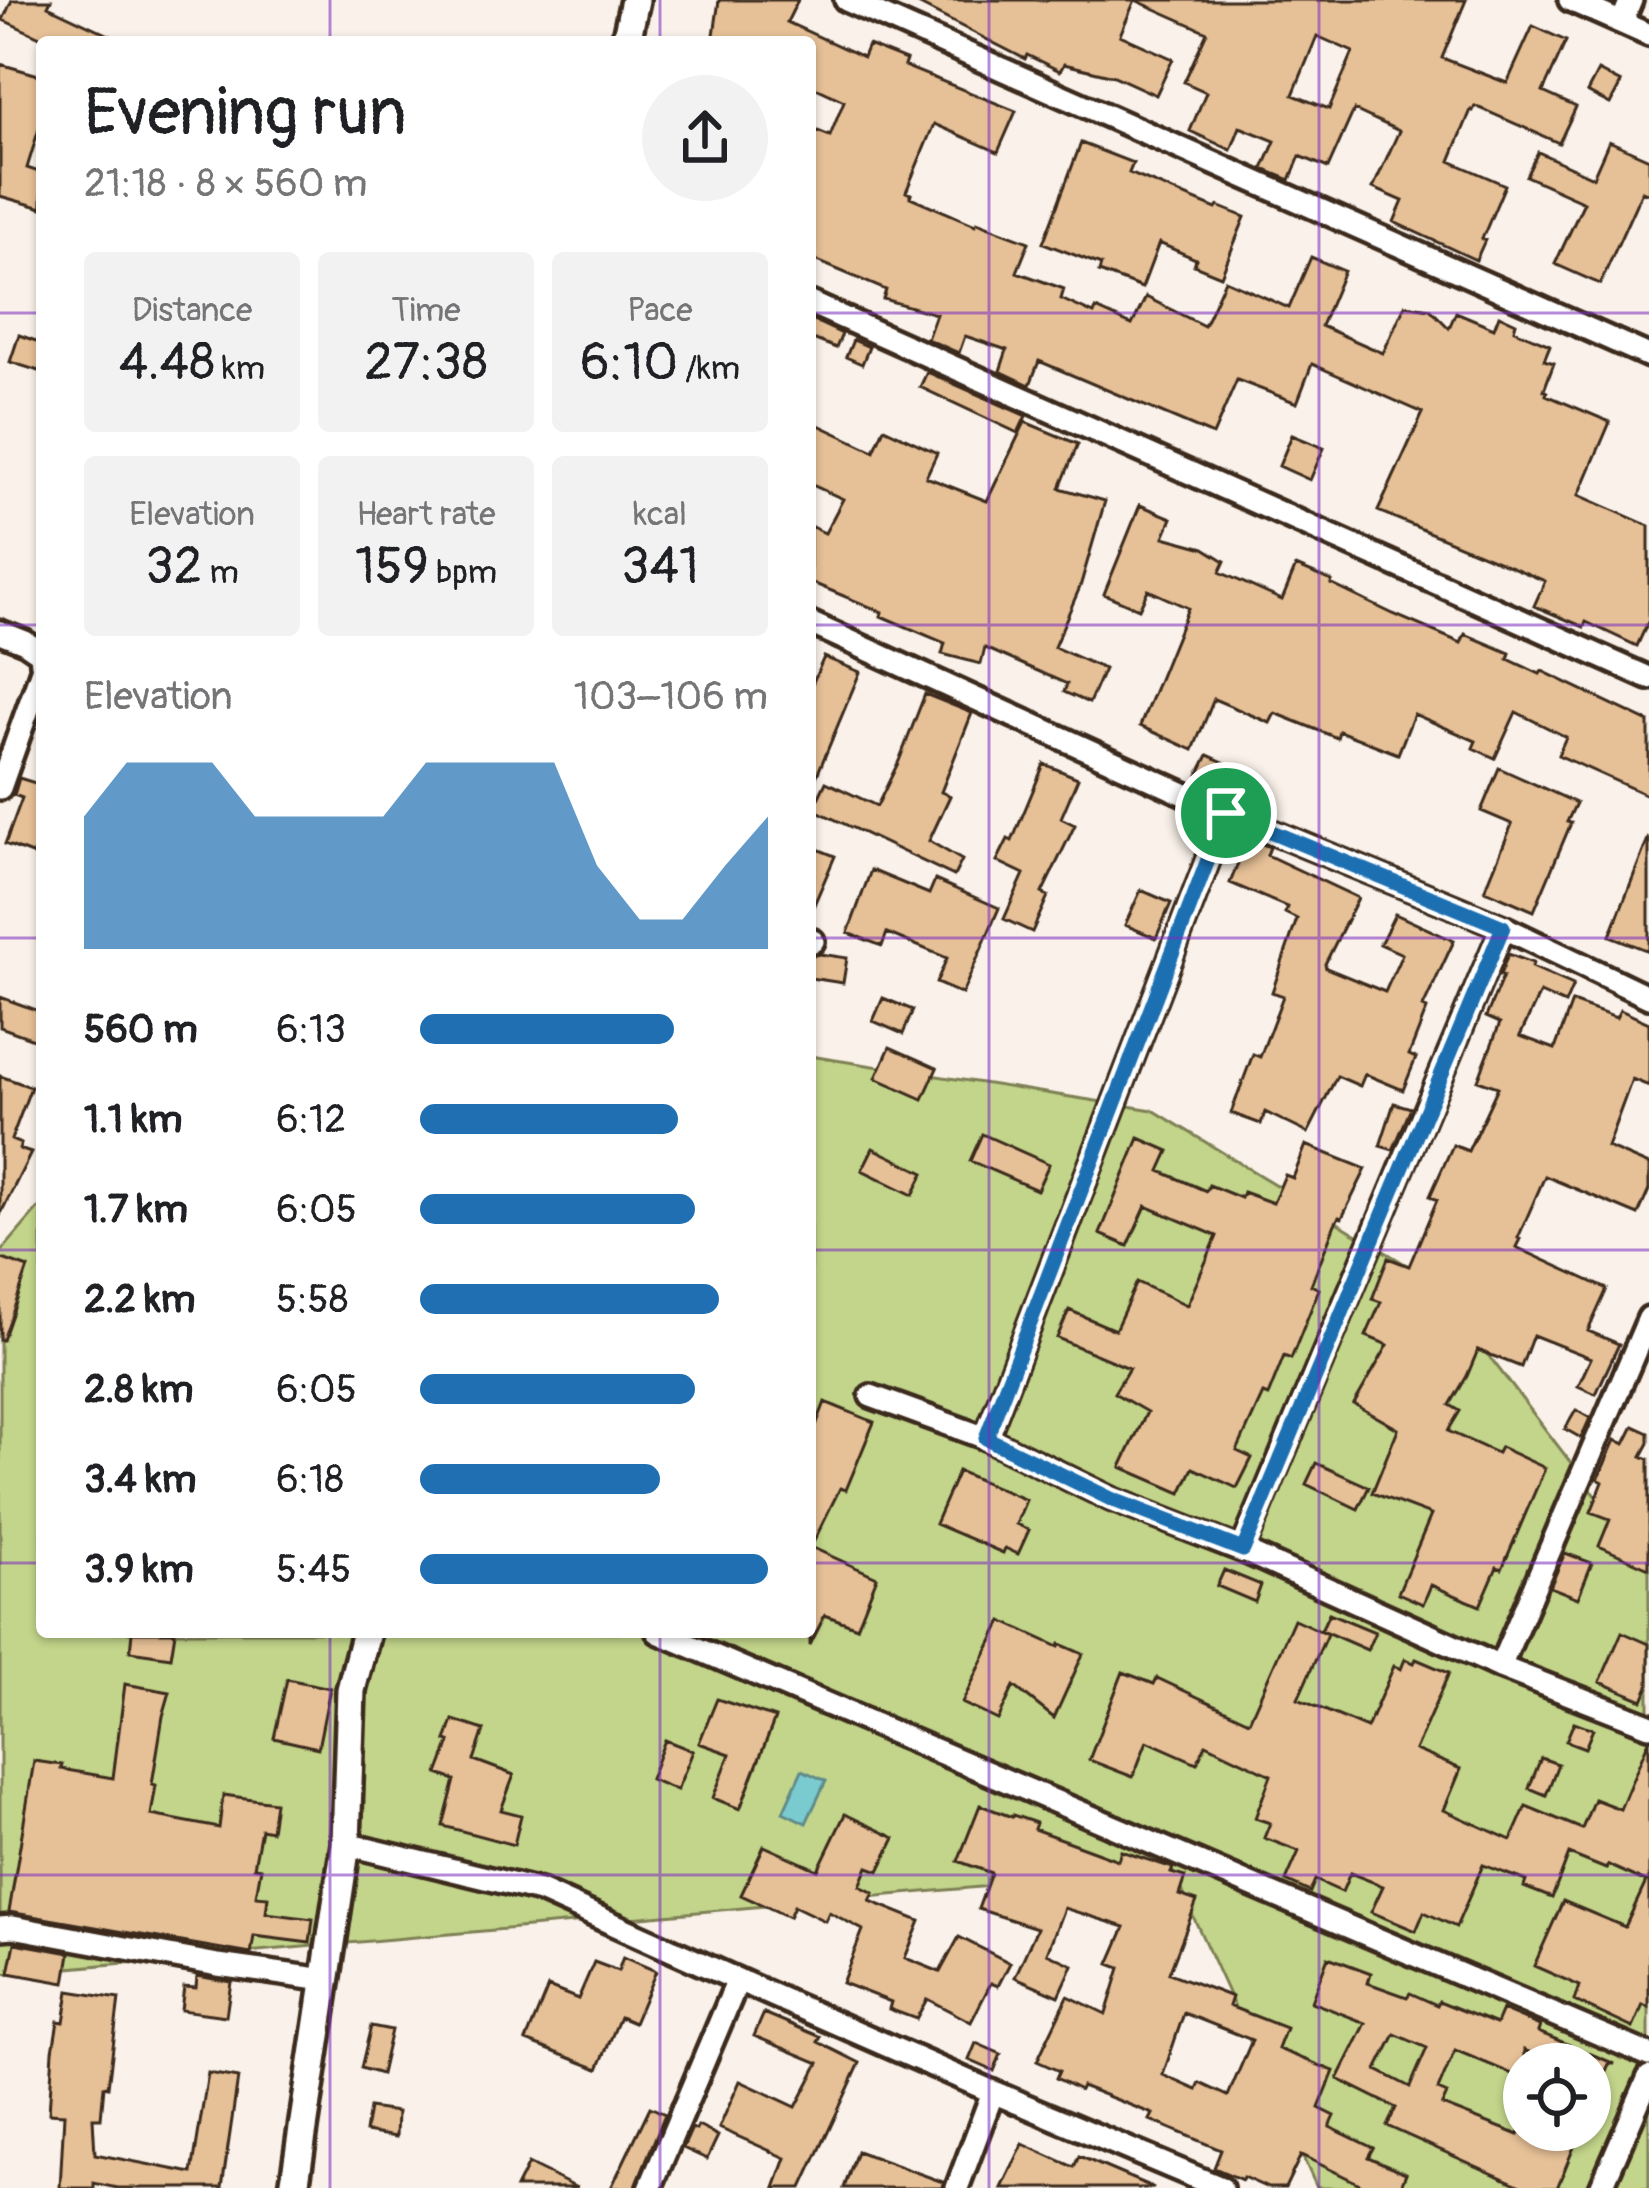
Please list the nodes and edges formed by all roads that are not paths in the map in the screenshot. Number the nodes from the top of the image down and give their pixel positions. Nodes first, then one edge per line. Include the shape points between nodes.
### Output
1 (634, 0) edge
2 (846, 0) edge
3 (1570, 0) edge
4 (1631, 0) edge
5 (1622, 22) junction
6 (1649, 34) edge
7 (627, 36) edge
8 (816, 307) edge
9 (1649, 356) edge
10 (816, 625) edge
11 (0, 632) edge
12 (36, 649) edge
13 (1649, 678) edge
14 (36, 684) edge
15 (0, 788) edge
16 (1226, 813) junction
17 (1503, 927) junction
18 (1649, 997) edge
19 (1649, 1318) edge
20 (871, 1396) dead end
21 (986, 1438) junction
22 (1243, 1550) junction
23 (364, 1638) edge
24 (672, 1638) edge
25 (1500, 1667) junction
26 (1649, 1725) edge
27 (346, 1844) junction
28 (0, 1928) edge
29 (325, 1980) junction
30 (739, 1980) junction
31 (1649, 2055) edge
32 (1649, 2077) edge
33 (993, 2092) junction
34 (294, 2188) edge
35 (650, 2188) edge
36 (958, 2188) edge
37 (1221, 2188) edge
38 (1601, 2188) edge

1 - 7 street
2 - 9 street
3 - 5 street
4 - 5 street
5 - 6 street
8 - 13 street
10 - 16 street
11 - 12 street
14 - 15 street
16 - 17 street
16 - 21 street
17 - 18 street
17 - 22 street
19 - 25 street
20 - 21 street
21 - 22 street
22 - 25 street
23 - 27 street via 351,1690
24 - 31 street
25 - 26 street
27 - 29 street
27 - 30 street via 540,1891
28 - 29 street
29 - 34 street
30 - 33 street
30 - 35 street
32 - 38 street
33 - 36 street
33 - 37 street

